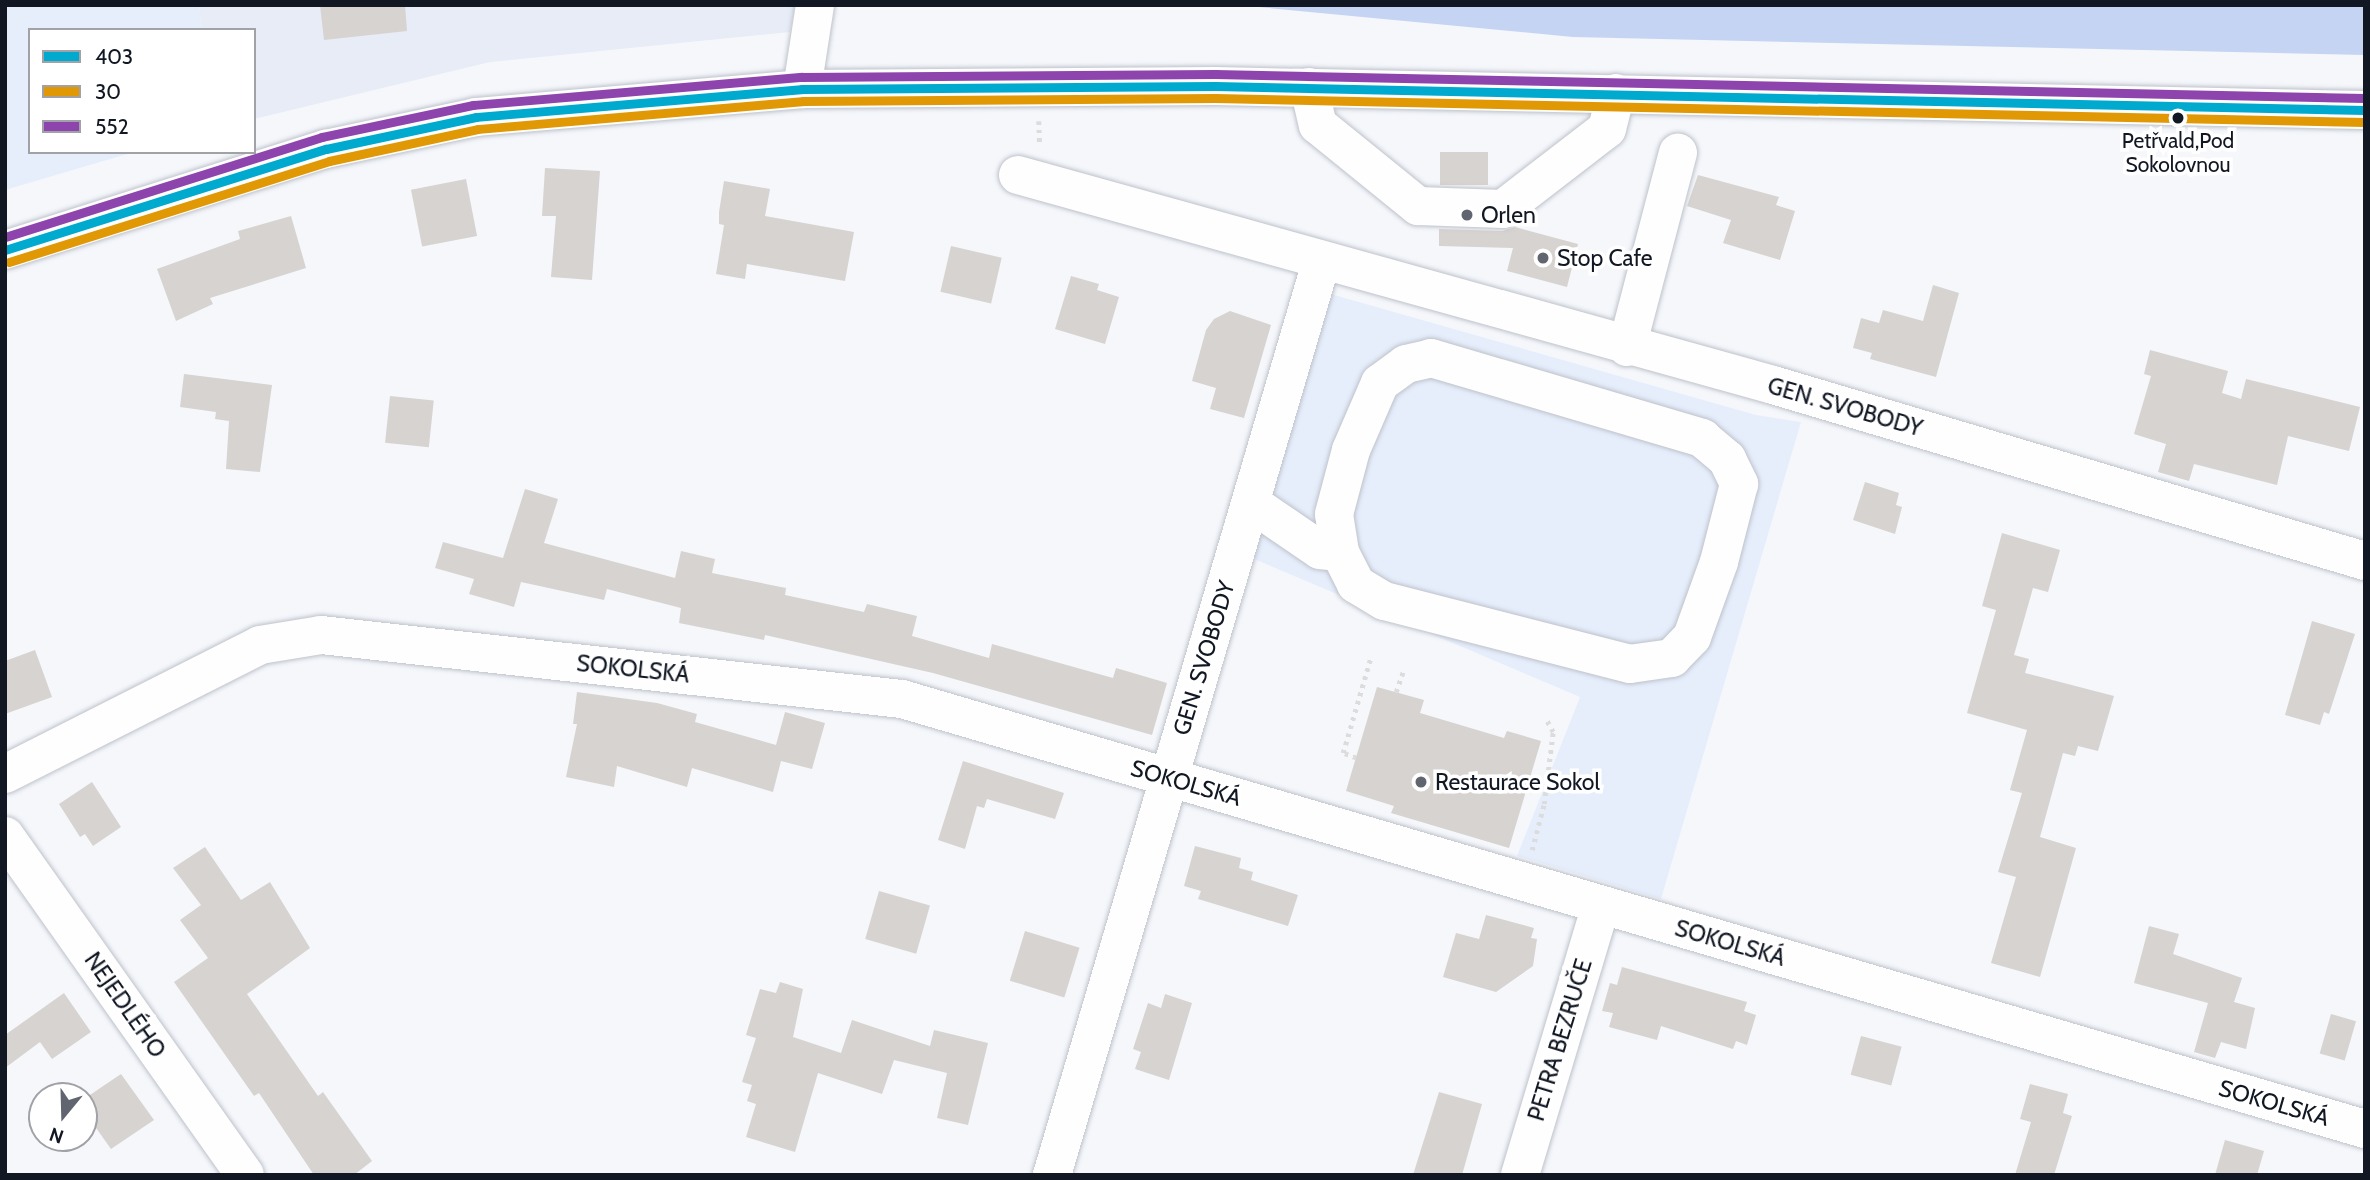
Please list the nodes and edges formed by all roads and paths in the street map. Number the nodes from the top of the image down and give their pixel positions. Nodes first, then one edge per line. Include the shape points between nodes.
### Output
1 (815, 5) edge
2 (1309, 87) junction
3 (802, 89) junction
4 (1616, 93) junction
5 (2365, 110) edge
6 (1678, 153) dead end
7 (1018, 175) dead end
8 (5, 250) edge
9 (1321, 263) junction
10 (1627, 347) junction
11 (1251, 503) junction
12 (1340, 552) junction
13 (2365, 561) edge
14 (1370, 660) dead end
15 (1403, 672) dead end
16 (1396, 692) dead end
17 (1547, 721) dead end
18 (1356, 758) dead end
19 (5, 774) edge
20 (1169, 778) junction
21 (5, 836) edge
22 (1524, 882) junction
23 (1601, 905) junction
24 (2365, 1129) edge
25 (245, 1175) edge
26 (1052, 1175) edge
27 (1520, 1175) edge

1 - 3 street
2 - 3 street
2 - 4 street
2 - 4 street via 1318,125 1418,206 1503,209 1606,129
3 - 8 street via 476,117 326,149
4 - 5 street
6 - 10 street
7 - 9 street, GEN. SVOBODY
9 - 10 street, GEN. SVOBODY
9 - 11 street, GEN. SVOBODY
10 - 13 street, GEN. SVOBODY via 1773,385
11 - 12 street via 1321,550
11 - 20 street, GEN. SVOBODY
12 - 12 street via 1356,583 1384,601 1630,664 1672,658 1692,637 1719,562 1739,484 1727,459 1702,438 1431,358 1406,363 1380,383 1351,450 1334,514
14 - 18 path via 1343,753
15 - 16 path
17 - 22 path via 1553,732 1544,804
19 - 20 street, SOKOLSKÁ via 260,645 321,635 902,699
20 - 22 street, SOKOLSKÁ
20 - 26 street, GEN. SVOBODY
21 - 25 street, NEJEDLÉHO
22 - 23 street, SOKOLSKÁ
23 - 24 street, SOKOLSKÁ
23 - 27 street, PETRA BEZRUČE

